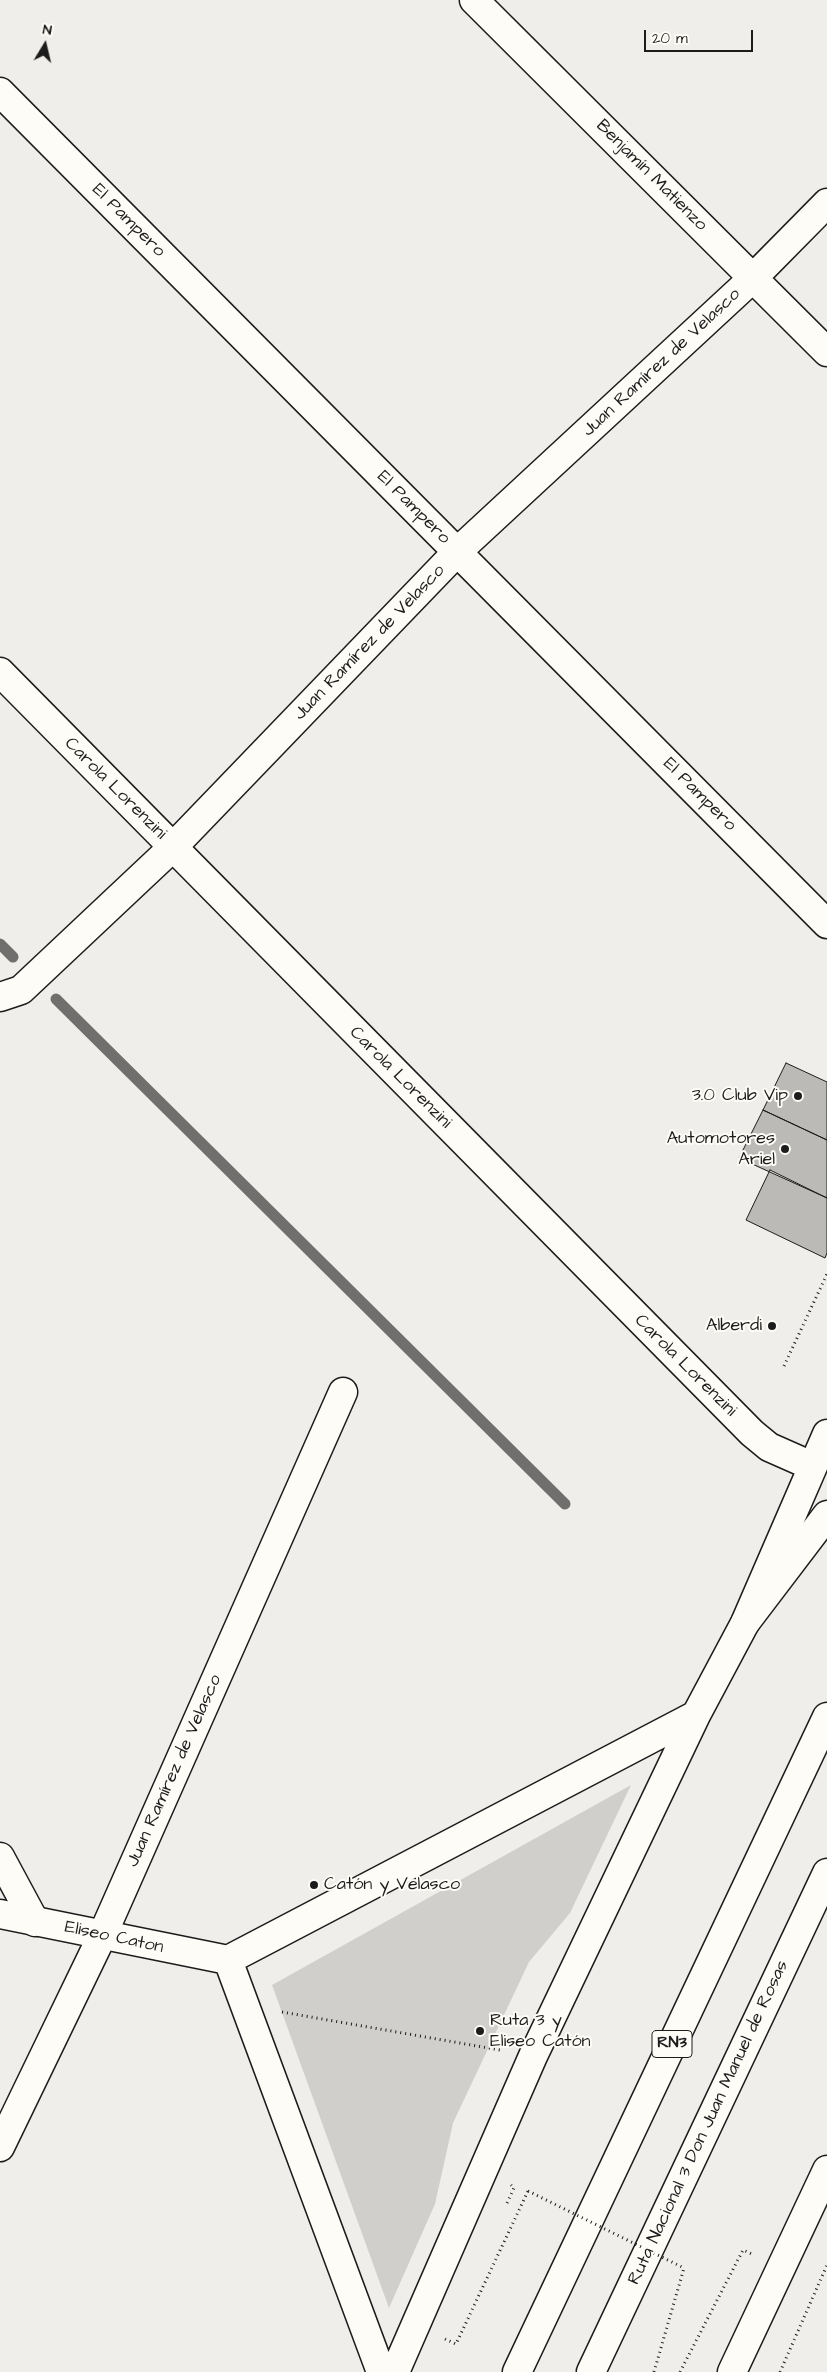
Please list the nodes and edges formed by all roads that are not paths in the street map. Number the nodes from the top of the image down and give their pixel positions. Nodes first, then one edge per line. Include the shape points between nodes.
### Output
1 (474, 0) edge
2 (0, 92) edge
3 (827, 203) edge
4 (753, 278) junction
5 (827, 352) edge
6 (457, 552) junction
7 (0, 672) edge
8 (173, 847) junction
9 (827, 924) edge
10 (0, 997) edge
11 (343, 1392) dead end
12 (827, 1434) edge
13 (812, 1466) junction
14 (827, 1515) edge
15 (745, 1623) junction
16 (696, 1715) junction
17 (827, 1717) edge
18 (0, 1857) edge
19 (827, 1873) edge
20 (0, 1914) edge
21 (35, 1922) junction
22 (102, 1936) junction
23 (228, 1960) junction
24 (0, 2147) edge
25 (827, 2170) edge
26 (381, 2372) edge
27 (395, 2372) edge
28 (517, 2372) edge
29 (591, 2372) edge
30 (732, 2372) edge

1 - 4 main road, Benjamín Matienzo
2 - 6 main road, El Pampero
3 - 4 main road, Juan Ramírez de Velasco
4 - 5 main road, Benjamín Matienzo
4 - 6 main road, Juan Ramírez de Velasco
6 - 8 main road, Juan Ramírez de Velasco
6 - 9 main road, El Pampero
7 - 8 main road, Carola Lorenzini
8 - 10 main road, Juan Ramírez de Velasco via 21,990
8 - 13 main road, Carola Lorenzini via 752,1433 769,1447
11 - 22 main road, Juan Ramírez de Velasco
12 - 13 main road
13 - 15 main road
14 - 15 main road
15 - 16 main road
16 - 23 main road
16 - 27 main road via 533,2056
17 - 28 main road, RN3
18 - 21 main road
19 - 29 main road, Ruta Nacional 3 Don Juan Manuel de Rosas
20 - 21 main road, Eliseo Caton
21 - 22 main road, Eliseo Caton
22 - 23 main road, Eliseo Caton
22 - 24 main road, Juan Ramírez de Velasco
23 - 26 main road
25 - 30 main road

